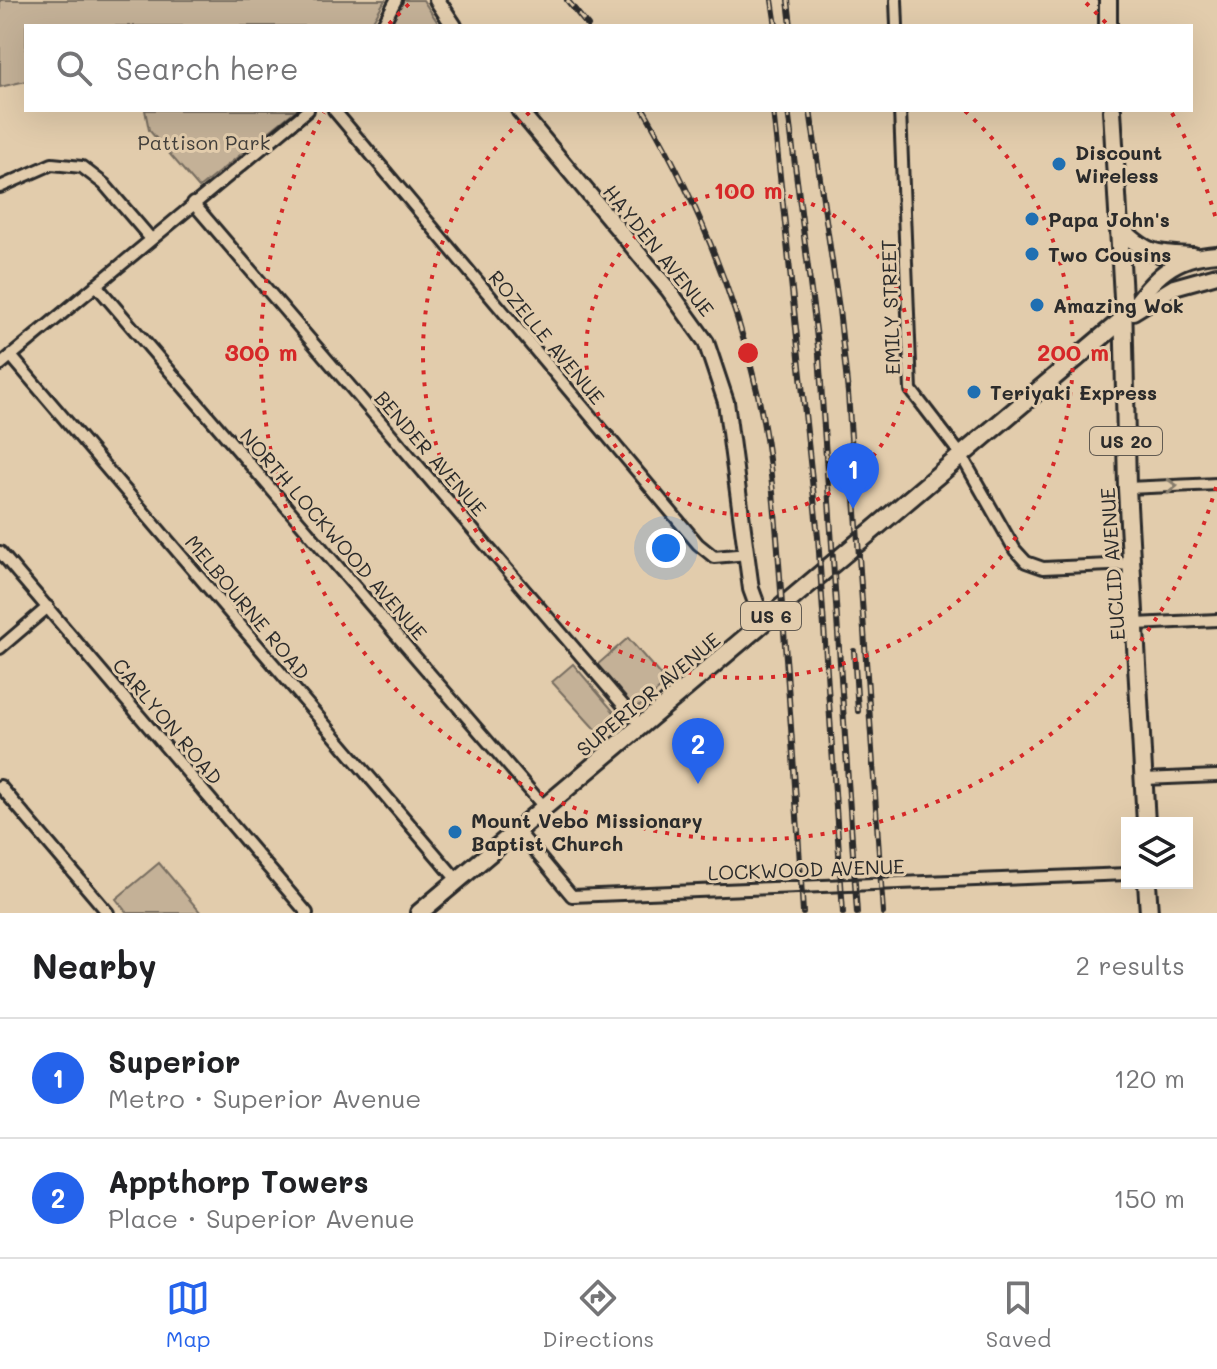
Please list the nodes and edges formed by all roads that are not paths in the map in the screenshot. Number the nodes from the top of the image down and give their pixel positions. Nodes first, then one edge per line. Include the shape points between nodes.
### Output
1 (396, 0) edge
2 (437, 0) edge
3 (896, 0) edge
4 (1108, 0) edge
5 (383, 24) edge
6 (453, 24) edge
7 (897, 24) edge
8 (1108, 24) edge
9 (306, 112) edge
10 (336, 112) edge
11 (521, 112) edge
12 (900, 112) edge
13 (1112, 112) edge
14 (0, 187) edge
15 (193, 203) junction
16 (1119, 227) junction
17 (151, 239) junction
18 (1217, 254) edge
19 (1193, 256) junction
20 (1217, 275) edge
21 (96, 285) junction
22 (1123, 319) junction
23 (11, 356) junction
24 (0, 365) edge
25 (961, 455) junction
26 (1217, 484) edge
27 (1127, 488) junction
28 (0, 552) edge
29 (748, 554) junction
30 (1132, 564) junction
31 (48, 607) junction
32 (1217, 620) edge
33 (763, 622) junction
34 (1136, 624) junction
35 (0, 648) edge
36 (641, 726) junction
37 (1217, 776) edge
38 (1144, 779) junction
39 (0, 786) edge
40 (545, 808) junction
41 (1146, 817) edge
42 (518, 831) junction
43 (1121, 874) edge
44 (458, 881) junction
45 (1147, 889) edge
46 (108, 913) edge
47 (307, 913) edge
48 (419, 913) edge
49 (1149, 913) edge

1 - 5 street
2 - 6 street
3 - 7 street
4 - 8 main road
9 - 15 street
10 - 29 street, ROZELLE AVENUE via 698,544 714,557
11 - 29 street, HAYDEN AVENUE via 706,342 726,402
12 - 25 street, EMILY STREET via 911,390
13 - 16 main road, EUCLID AVENUE
14 - 17 street via 52,164 82,167 104,184
15 - 17 street
15 - 36 street, BENDER AVENUE
16 - 19 main road via 1143,249
16 - 22 main road, EUCLID AVENUE
17 - 21 street
18 - 19 street
19 - 22 street via 1164,272
20 - 22 street via 1174,287
21 - 23 street
21 - 40 street, NORTH LOCKWOOD AVENUE
22 - 25 main road, SUPERIOR AVENUE / US 6
22 - 27 main road, EUCLID AVENUE / US 20
23 - 24 street
23 - 44 street, MELBOURNE ROAD
25 - 30 street, EMILY STREET via 1026,562 1043,568
25 - 33 main road, SUPERIOR AVENUE / US 6
27 -> 26 street
27 - 30 main road, EUCLID AVENUE / US 20
28 - 31 street, CARLYON ROAD
29 - 33 street, HAYDEN AVENUE via 751,589
30 - 34 main road, EUCLID AVENUE / US 20
31 - 35 street
31 - 47 street, CARLYON ROAD
32 - 34 street
33 - 36 main road, SUPERIOR AVENUE / US 6
34 - 38 main road, EUCLID AVENUE / US 20
36 - 40 main road, SUPERIOR AVENUE / US 6
37 - 38 street
38 - 41 main road, EUCLID AVENUE / US 20
39 - 46 street
40 - 42 main road, SUPERIOR AVENUE / US 6
42 - 43 street, LOCKWOOD AVENUE via 572,896
42 - 44 main road, SUPERIOR AVENUE / US 6
44 - 48 main road, SUPERIOR AVENUE / US 6
45 - 49 main road

